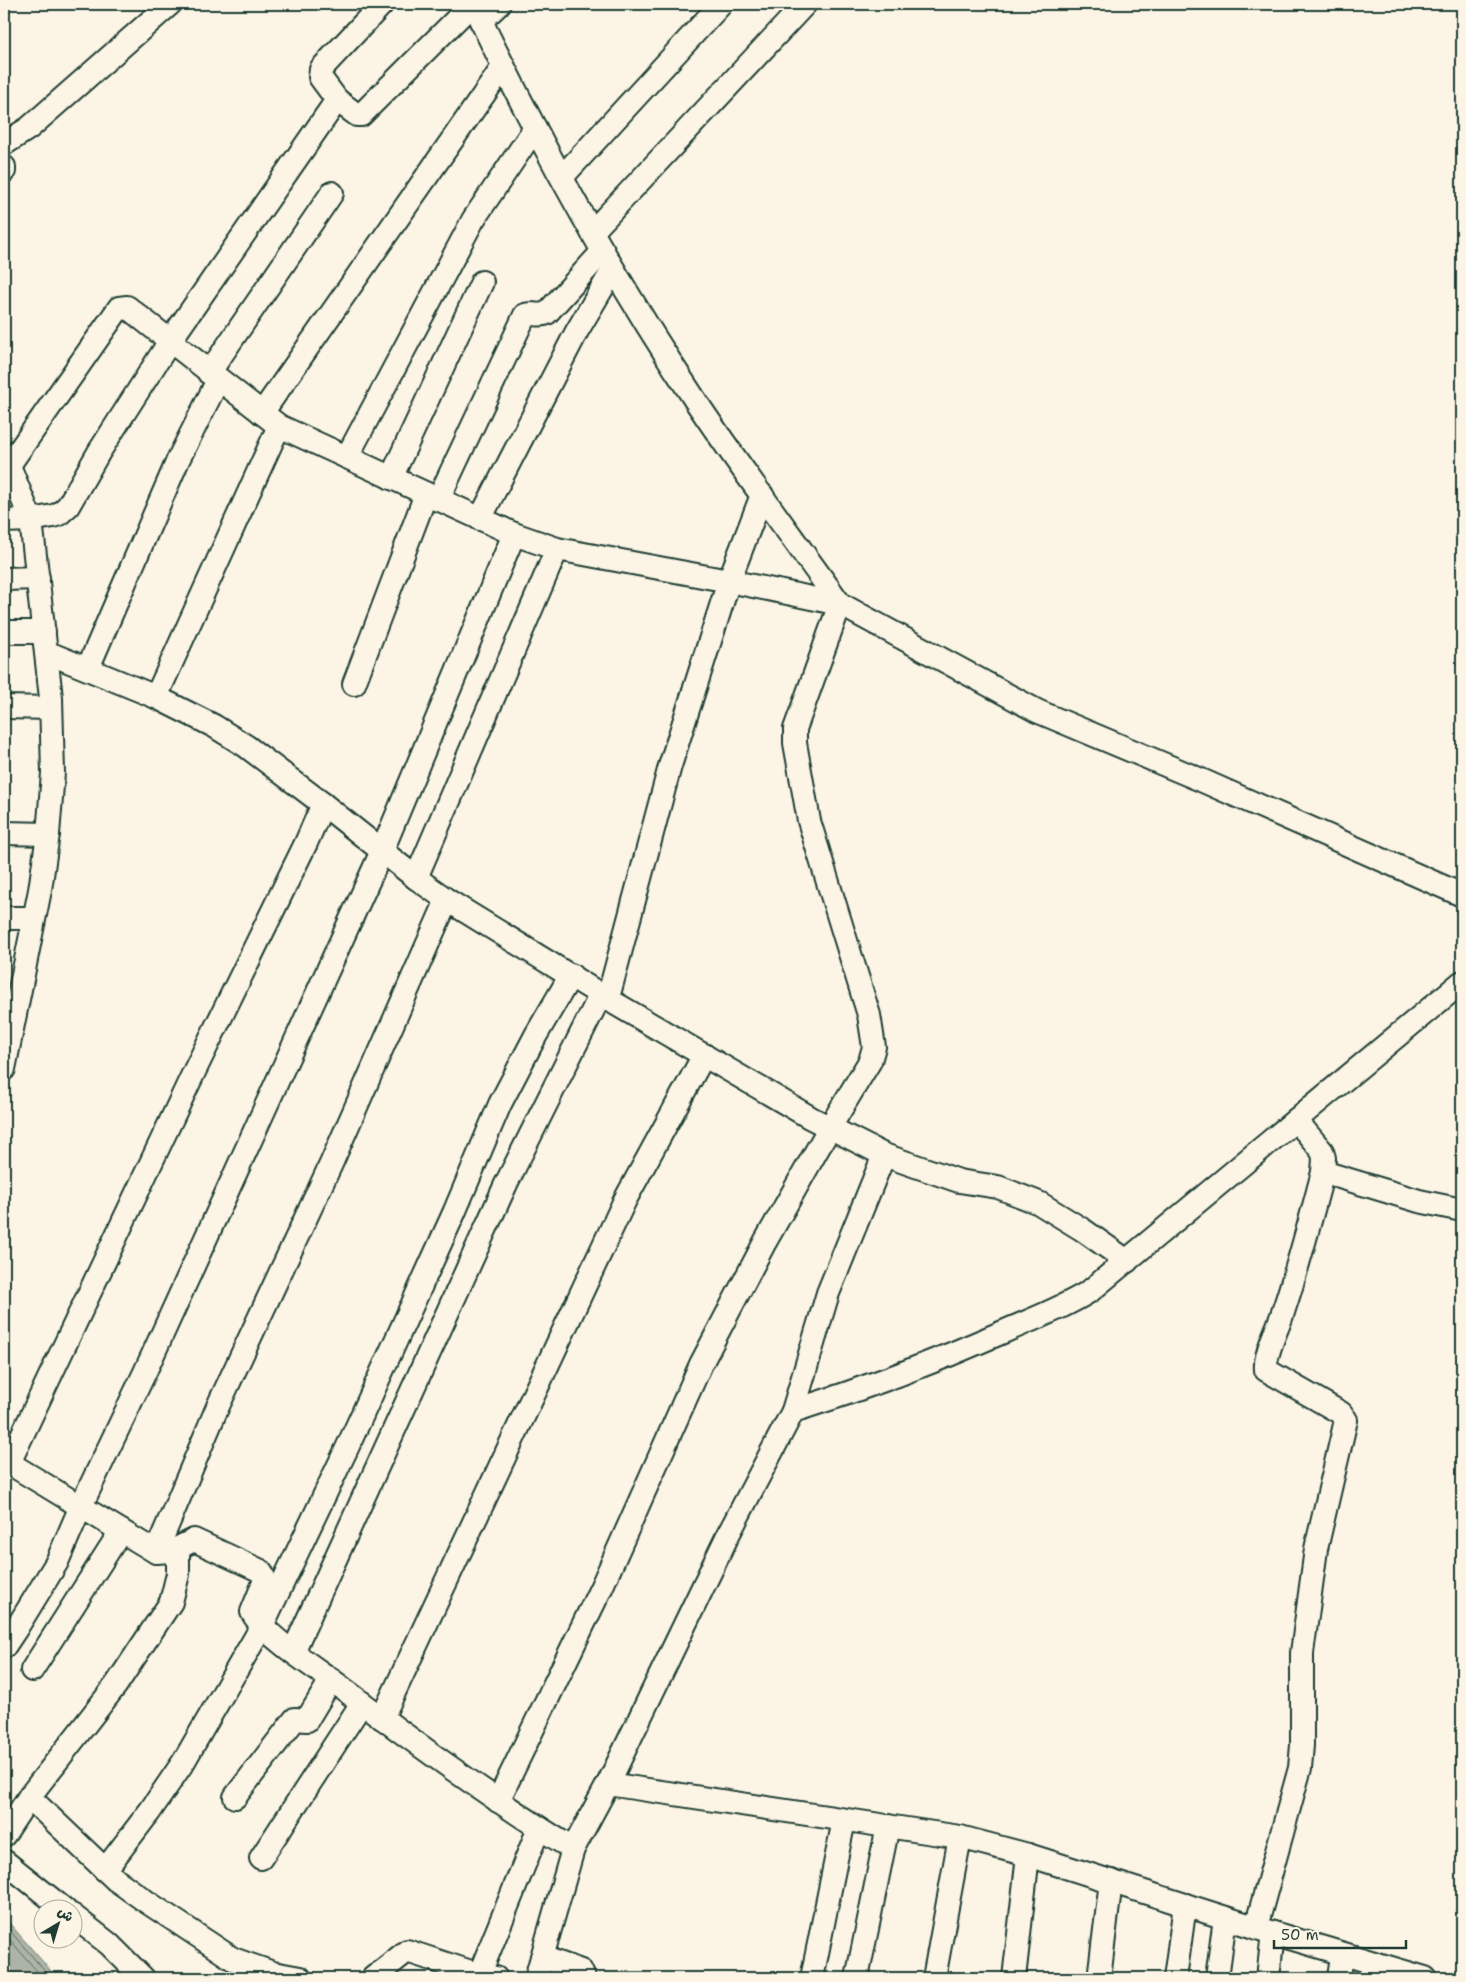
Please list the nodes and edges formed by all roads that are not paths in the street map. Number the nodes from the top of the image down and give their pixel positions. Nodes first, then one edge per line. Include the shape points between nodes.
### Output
1 (170, 4) edge
2 (382, 4) edge
3 (499, 4) edge
4 (721, 4) edge
5 (806, 4) edge
6 (476, 10) edge
7 (503, 67) junction
8 (337, 100) junction
9 (535, 128) junction
10 (4, 144) edge
11 (4, 167) edge
12 (4, 171) edge
13 (562, 177) junction
14 (332, 194) dead end
15 (597, 241) junction
16 (613, 270) junction
17 (482, 282) dead end
18 (170, 341) junction
19 (214, 376) junction
20 (270, 419) junction
21 (347, 457) junction
22 (6, 458) edge
23 (390, 478) junction
24 (762, 495) junction
25 (432, 497) junction
26 (480, 519) junction
27 (32, 520) junction
28 (4, 521) edge
29 (514, 534) junction
30 (557, 549) junction
31 (38, 578) junction
32 (4, 579) edge
33 (729, 581) junction
34 (840, 604) junction
35 (4, 632) edge
36 (45, 642) junction
37 (88, 668) junction
38 (354, 684) dead end
39 (156, 697) junction
40 (4, 707) edge
41 (51, 708) junction
42 (323, 804) junction
43 (4, 833) edge
44 (48, 834) junction
45 (382, 850) junction
46 (416, 878) junction
47 (1462, 895) edge
48 (447, 900) junction
49 (4, 918) edge
50 (34, 918) junction
51 (571, 975) junction
52 (1462, 982) edge
53 (604, 996) junction
54 (8, 1029) edge
55 (704, 1055) junction
56 (4, 1069) edge
57 (1296, 1120) junction
58 (830, 1127) junction
59 (884, 1155) junction
60 (1323, 1172) junction
61 (1462, 1210) edge
62 (1127, 1261) junction
63 (792, 1411) junction
64 (6, 1461) edge
65 (81, 1506) junction
66 (121, 1531) junction
67 (178, 1548) junction
68 (156, 1552) junction
69 (262, 1626) junction
70 (4, 1646) edge
71 (293, 1652) junction
72 (32, 1670) dead end
73 (331, 1680) junction
74 (362, 1703) junction
75 (382, 1718) junction
76 (608, 1784) junction
77 (29, 1797) junction
78 (235, 1797) dead end
79 (498, 1801) junction
80 (844, 1820) junction
81 (888, 1826) junction
82 (538, 1828) junction
83 (4, 1835) edge
84 (960, 1837) junction
85 (573, 1849) junction
86 (1028, 1855) junction
87 (261, 1858) dead end
88 (4, 1861) edge
89 (105, 1870) junction
90 (1111, 1881) junction
91 (53, 1900) edge
92 (1185, 1905) junction
93 (1225, 1918) junction
94 (82, 1923) edge
95 (1264, 1930) junction
96 (1342, 1954) junction
97 (542, 1957) junction
98 (485, 1977) edge
99 (143, 1978) edge
100 (300, 1978) edge
101 (373, 1978) edge
102 (536, 1978) edge
103 (584, 1978) edge
104 (812, 1978) edge
105 (856, 1978) edge
106 (934, 1978) edge
107 (1014, 1978) edge
108 (1099, 1978) edge
109 (1175, 1978) edge
110 (1217, 1978) edge
111 (1268, 1978) edge
112 (1339, 1978) edge
113 (1421, 1978) edge

1 - 10 street via 29,128
2 - 8 street via 321,69 320,77
3 - 6 street
4 - 13 street
5 - 15 street
6 - 7 street
6 - 8 street via 361,115
7 - 9 street
7 - 20 street
8 - 18 street
9 - 13 street
9 - 21 street via 473,220
11 - 12 street
13 - 15 street
14 - 19 street
15 - 16 street
15 - 25 street via 547,313 525,315
16 - 24 street via 699,407
16 - 26 street via 577,331
17 - 23 street
18 - 19 street
18 - 22 street via 131,309 119,308
18 - 27 street via 68,506 59,514
19 - 20 street
19 - 37 street
20 - 21 street
20 - 39 street
21 - 23 street
22 - 27 street
23 - 25 street
24 - 33 street
24 - 34 street
25 - 26 street
25 - 38 street
26 - 29 street
27 - 28 street
27 - 31 street
29 - 30 street
29 - 45 street
30 - 33 street
30 - 46 street
31 - 32 street
31 - 36 street
33 - 34 street
33 - 53 street via 670,766
34 - 47 street via 1037,711
34 - 58 street via 796,729 795,743 809,821 869,1015 874,1047 870,1061
35 - 36 street
36 - 37 street
36 - 41 street
37 - 39 street
39 - 42 street via 246,746
40 - 41 street
41 - 44 street via 53,773
42 - 45 street
42 - 64 street
43 - 44 street
44 - 50 street
45 - 46 street
45 - 65 street
46 - 48 street
48 - 51 street
48 - 68 street via 331,1164 218,1406
49 - 50 street
50 - 54 street
51 - 53 street
51 - 69 street via 500,1104 352,1437
52 - 57 street
53 - 55 street
53 - 71 street via 506,1184
54 - 56 street
55 - 58 street
55 - 75 street via 625,1200
57 - 60 street via 1322,1151
57 - 62 street
58 - 59 street
58 - 79 street via 701,1364 602,1586
59 - 62 street via 959,1181 998,1187 1021,1195 1083,1230
59 - 63 street via 828,1293
60 - 61 street
60 - 95 street via 1293,1282 1265,1362 1266,1370 1272,1376 1341,1413 1346,1420 1316,1549 1302,1653 1300,1768
62 - 63 street via 1073,1302 964,1349
63 - 76 street via 728,1535
64 - 65 street
65 - 66 street
65 - 70 street via 57,1562
66 - 68 street
66 - 72 street
67 - 68 street
67 - 69 street via 194,1540 261,1571 265,1580 252,1612
67 - 77 street via 178,1574 171,1602 116,1685
69 - 71 street
69 - 89 street via 184,1761
71 - 73 street
73 - 74 street
73 - 78 street via 307,1720 295,1719
74 - 75 street
74 - 87 street
75 - 79 street
76 - 80 street
76 - 85 street
77 - 83 street
77 - 89 street
79 - 82 street
80 - 81 street
80 - 104 street
81 - 84 street
81 - 105 street
82 - 85 street
82 - 98 street
84 - 86 street
84 - 106 street
85 - 97 street
86 - 90 street
86 - 107 street
88 - 91 street
89 - 100 street via 232,1959
90 - 92 street
90 - 108 street
92 - 93 street
92 - 109 street
93 - 95 street
93 - 110 street
94 - 99 street
95 - 96 street
95 - 111 street
96 - 112 street
96 - 113 street
97 - 102 street
97 - 103 street via 580,1971
98 - 101 street via 406,1951

